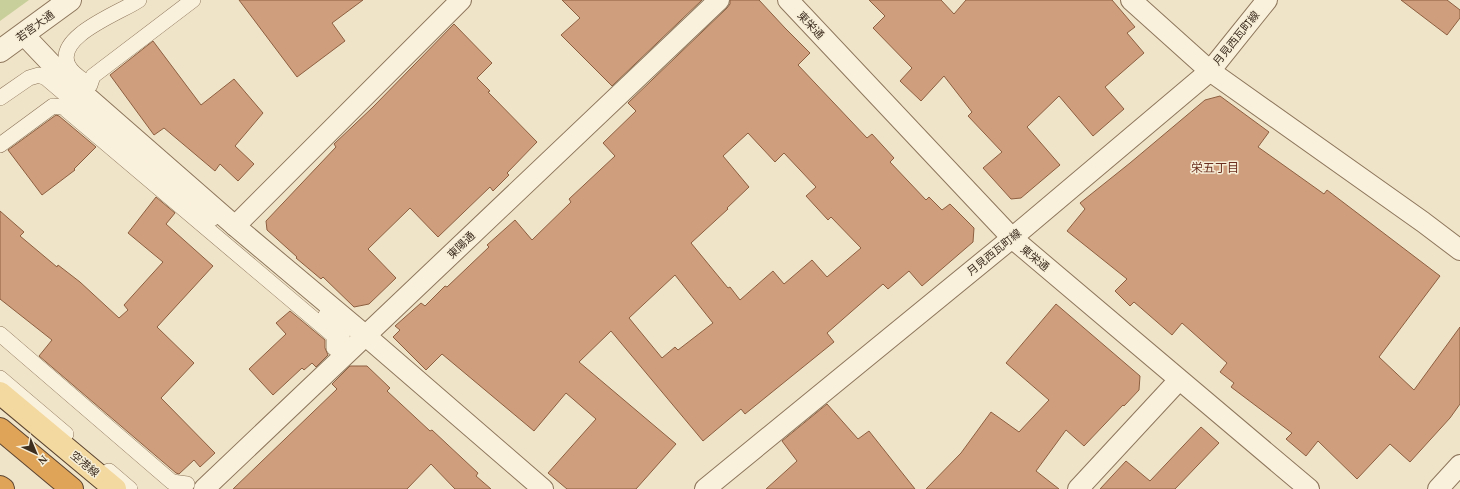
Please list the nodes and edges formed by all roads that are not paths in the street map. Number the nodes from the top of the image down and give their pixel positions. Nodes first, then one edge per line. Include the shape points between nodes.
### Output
1 (70, 0) edge
2 (138, 0) edge
3 (193, 0) edge
4 (461, 0) edge
5 (719, 0) edge
6 (788, 0) edge
7 (1131, 0) edge
8 (1267, 0) edge
9 (23, 34) junction
10 (0, 51) edge
11 (1210, 71) junction
12 (0, 98) edge
13 (0, 145) edge
14 (235, 226) junction
15 (1012, 238) junction
16 (1460, 250) edge
17 (0, 334) edge
18 (366, 336) junction
19 (0, 378) edge
20 (1180, 380) junction
21 (0, 393) edge
22 (0, 429) edge
23 (1460, 465) edge
24 (0, 487) edge
25 (3, 489) edge
26 (72, 489) edge
27 (116, 489) edge
28 (130, 489) edge
29 (181, 489) edge
30 (204, 489) edge
31 (543, 489) edge
32 (706, 489) edge
33 (1078, 489) edge
34 (1309, 489) edge
35 (1438, 489) edge

1 - 9 street, 若宮大通
2 - 3 street via 93,25 69,46 66,59 68,66 90,86 93,76
4 - 14 street
5 - 18 street, 東陽通
6 - 15 street, 東栄通
7 - 11 street
8 - 11 street, 月見西瓦町線
9 - 10 street, 若宮大通
9 - 14 street via 61,74
11 - 15 street, 月見西瓦町線
11 - 16 street
12 - 13 street via 28,78 39,75 46,78 340,327 344,336 341,342 334,348 334,336 63,107 53,106
14 - 18 street
15 - 20 street, 東栄通
15 - 32 street, 月見西瓦町線
17 - 29 street via 172,482 187,484
18 - 30 street, 東陽通
18 - 31 street
19 - 28 street
20 - 33 street
20 - 34 street, 東栄通
21 - 27 main road, 空港線
22 - 26 highway
23 - 35 street
24 - 25 highway

